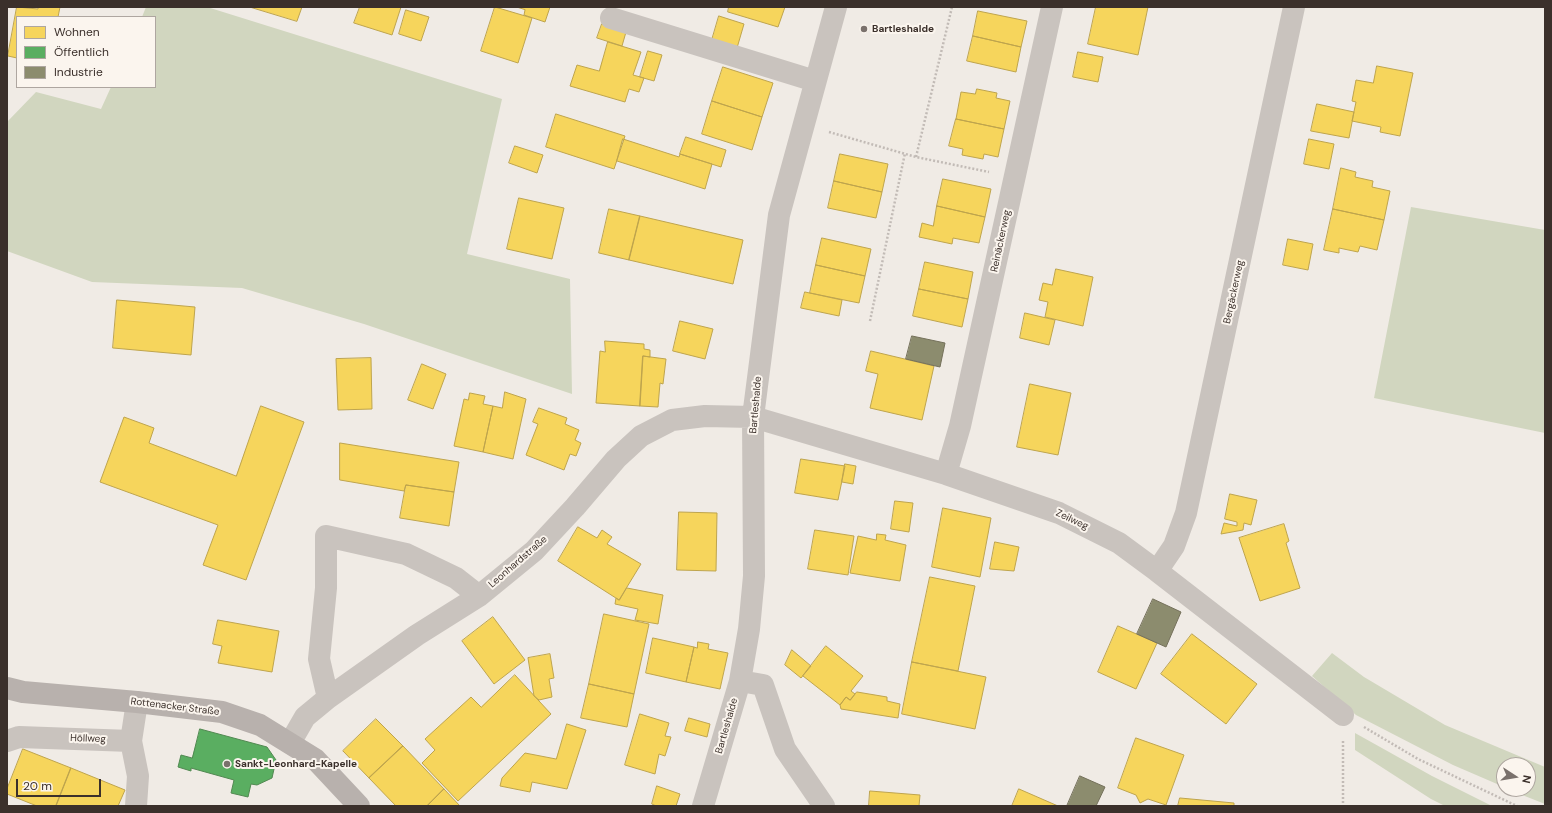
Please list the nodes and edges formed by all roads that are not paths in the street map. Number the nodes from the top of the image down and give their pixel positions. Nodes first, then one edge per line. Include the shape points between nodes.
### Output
1 (836, 7) edge
2 (1052, 7) edge
3 (1294, 7) edge
4 (611, 18) dead end
5 (815, 81) junction
6 (753, 417) junction
7 (946, 474) junction
8 (1158, 571) junction
9 (479, 596) junction
10 (740, 681) junction
11 (7, 688) edge
12 (328, 698) junction
13 (137, 702) junction
14 (1343, 715) road end
15 (7, 741) edge
16 (131, 741) junction
17 (290, 743) junction
18 (136, 806) edge
19 (359, 806) edge
20 (703, 806) edge
21 (824, 806) edge

1 - 5 street, Bartleshalde
2 - 7 street, Reinäckerweg via 960,426
3 - 8 street, Bergäckerweg via 1186,513 1174,546
4 - 5 street
5 - 6 street, Bartleshalde via 779,215
6 - 7 street, Zeilweg
6 - 9 street, Leonhardstraße via 705,416 672,420 641,436 616,459 534,551
6 - 10 street, Bartleshalde via 754,576 749,629
7 - 8 street, Zeilweg via 1059,513 1119,543
8 - 14 street, Zeilweg
9 - 12 street, Leonhardstraße via 417,635
9 - 12 street via 456,578 406,554 326,536 326,588 319,659
10 - 20 street, Bartleshalde
10 - 21 street via 763,685 785,749
11 - 13 main road, Rottenacker Straße via 23,692
12 - 17 street, Leonhardstraße via 305,717
13 - 16 street
13 - 17 main road, Rottenacker Straße via 222,712 260,725
15 - 16 street, Höllweg via 19,737
16 - 18 street via 138,776
17 - 19 main road, Rottenacker Straße via 315,759

